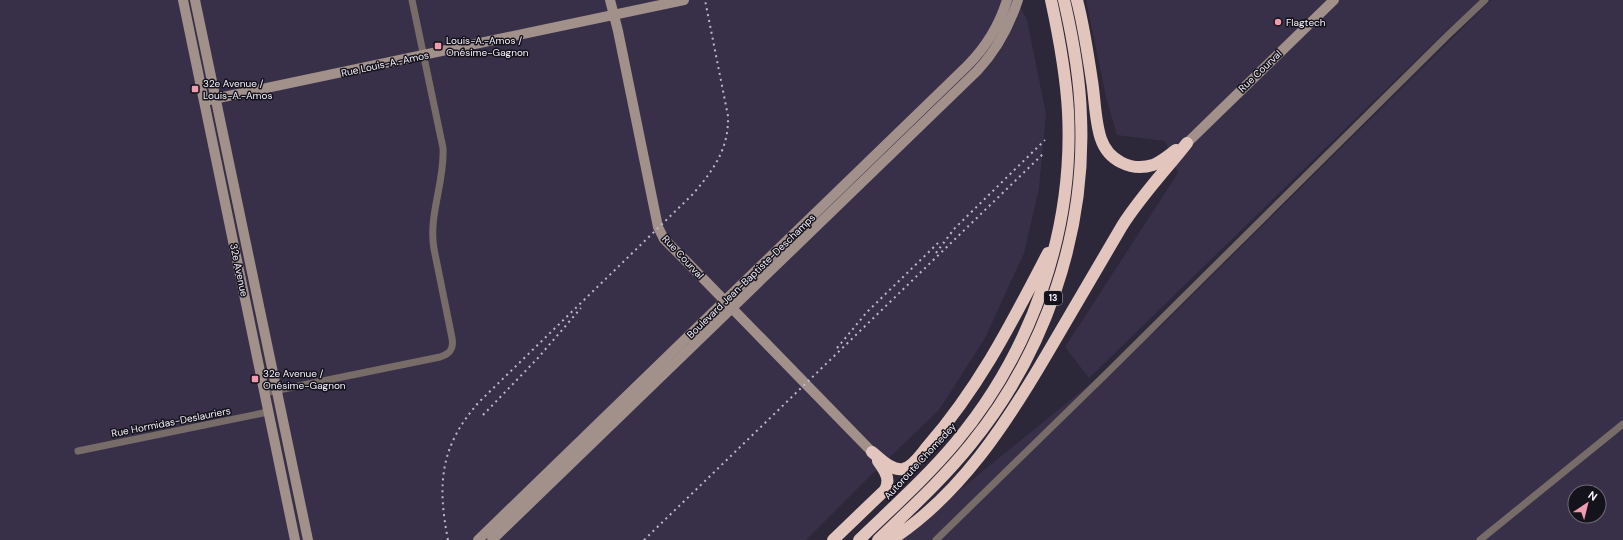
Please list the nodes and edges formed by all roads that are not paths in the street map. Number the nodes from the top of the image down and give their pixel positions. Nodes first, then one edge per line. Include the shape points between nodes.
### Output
1 (182, 0) edge
2 (195, 0) edge
3 (412, 0) edge
4 (610, 0) edge
5 (684, 0) edge
6 (1007, 0) edge
7 (1018, 0) edge
8 (1051, 0) edge
9 (1064, 0) edge
10 (1077, 0) edge
11 (1334, 0) edge
12 (1485, 0) edge
13 (614, 15) junction
14 (424, 56) junction
15 (216, 99) junction
16 (204, 102) junction
17 (1187, 143) junction
18 (1058, 234) junction
19 (729, 305) junction
20 (654, 377) junction
21 (277, 391) junction
22 (264, 393) junction
23 (268, 412) junction
24 (1623, 424) edge
25 (78, 450) dead end
26 (872, 452) junction
27 (295, 540) edge
28 (308, 540) edge
29 (478, 540) edge
30 (492, 540) edge
31 (833, 540) edge
32 (859, 540) edge
33 (878, 540) edge
34 (891, 540) edge
35 (936, 540) edge
36 (1480, 540) edge

1 - 16 street, 32e Avenue
2 - 15 street, 32e Avenue
3 - 14 street
4 - 13 street, Rue Courval
5 - 13 street, Rue Louis-A.-Amos
6 - 19 street, Boulevard Jean-Baptiste-Deschamps via 992,34 973,61
7 - 19 street, Boulevard Jean-Baptiste-Deschamps via 1001,40 982,66
8 - 18 highway, Autoroute Chomedey / 13 via 1062,59 1068,123 1066,176
9 - 33 highway, 13 via 1078,79 1081,149 1074,221 1054,294 1028,357 988,422 956,463
10 - 17 highway via 1100,135 1106,150 1122,163 1143,167 1158,162
11 - 17 street, Rue Courval
12 - 35 street
13 - 14 street, Rue Louis-A.-Amos
13 - 19 street, Rue Courval via 660,232
14 - 15 street, Rue Louis-A.-Amos
14 - 21 street via 443,148 443,169 433,236 452,349 440,357
15 - 16 street, Rue Louis-A.-Amos
15 - 21 street, 32e Avenue
16 - 22 street, 32e Avenue
17 - 34 highway via 1123,225 1027,388 998,432 940,500 909,528
18 - 26 highway via 996,352 935,437 911,465 903,469 893,468
18 - 32 highway, Autoroute Chomedey / 13 via 1047,275 1032,315 1017,350 991,395 943,457
19 - 20 street, Boulevard Jean-Baptiste-Deschamps
19 - 26 street, Rue Courval
20 - 29 street, Boulevard Jean-Baptiste-Deschamps
20 - 30 street, Boulevard Jean-Baptiste-Deschamps
21 - 22 street
21 - 28 street, 32e Avenue
22 - 23 street, 32e Avenue
23 - 25 street, Rue Hormidas-Deslauriers
23 - 27 street, 32e Avenue
24 - 36 street
26 - 31 highway via 887,474 884,493

